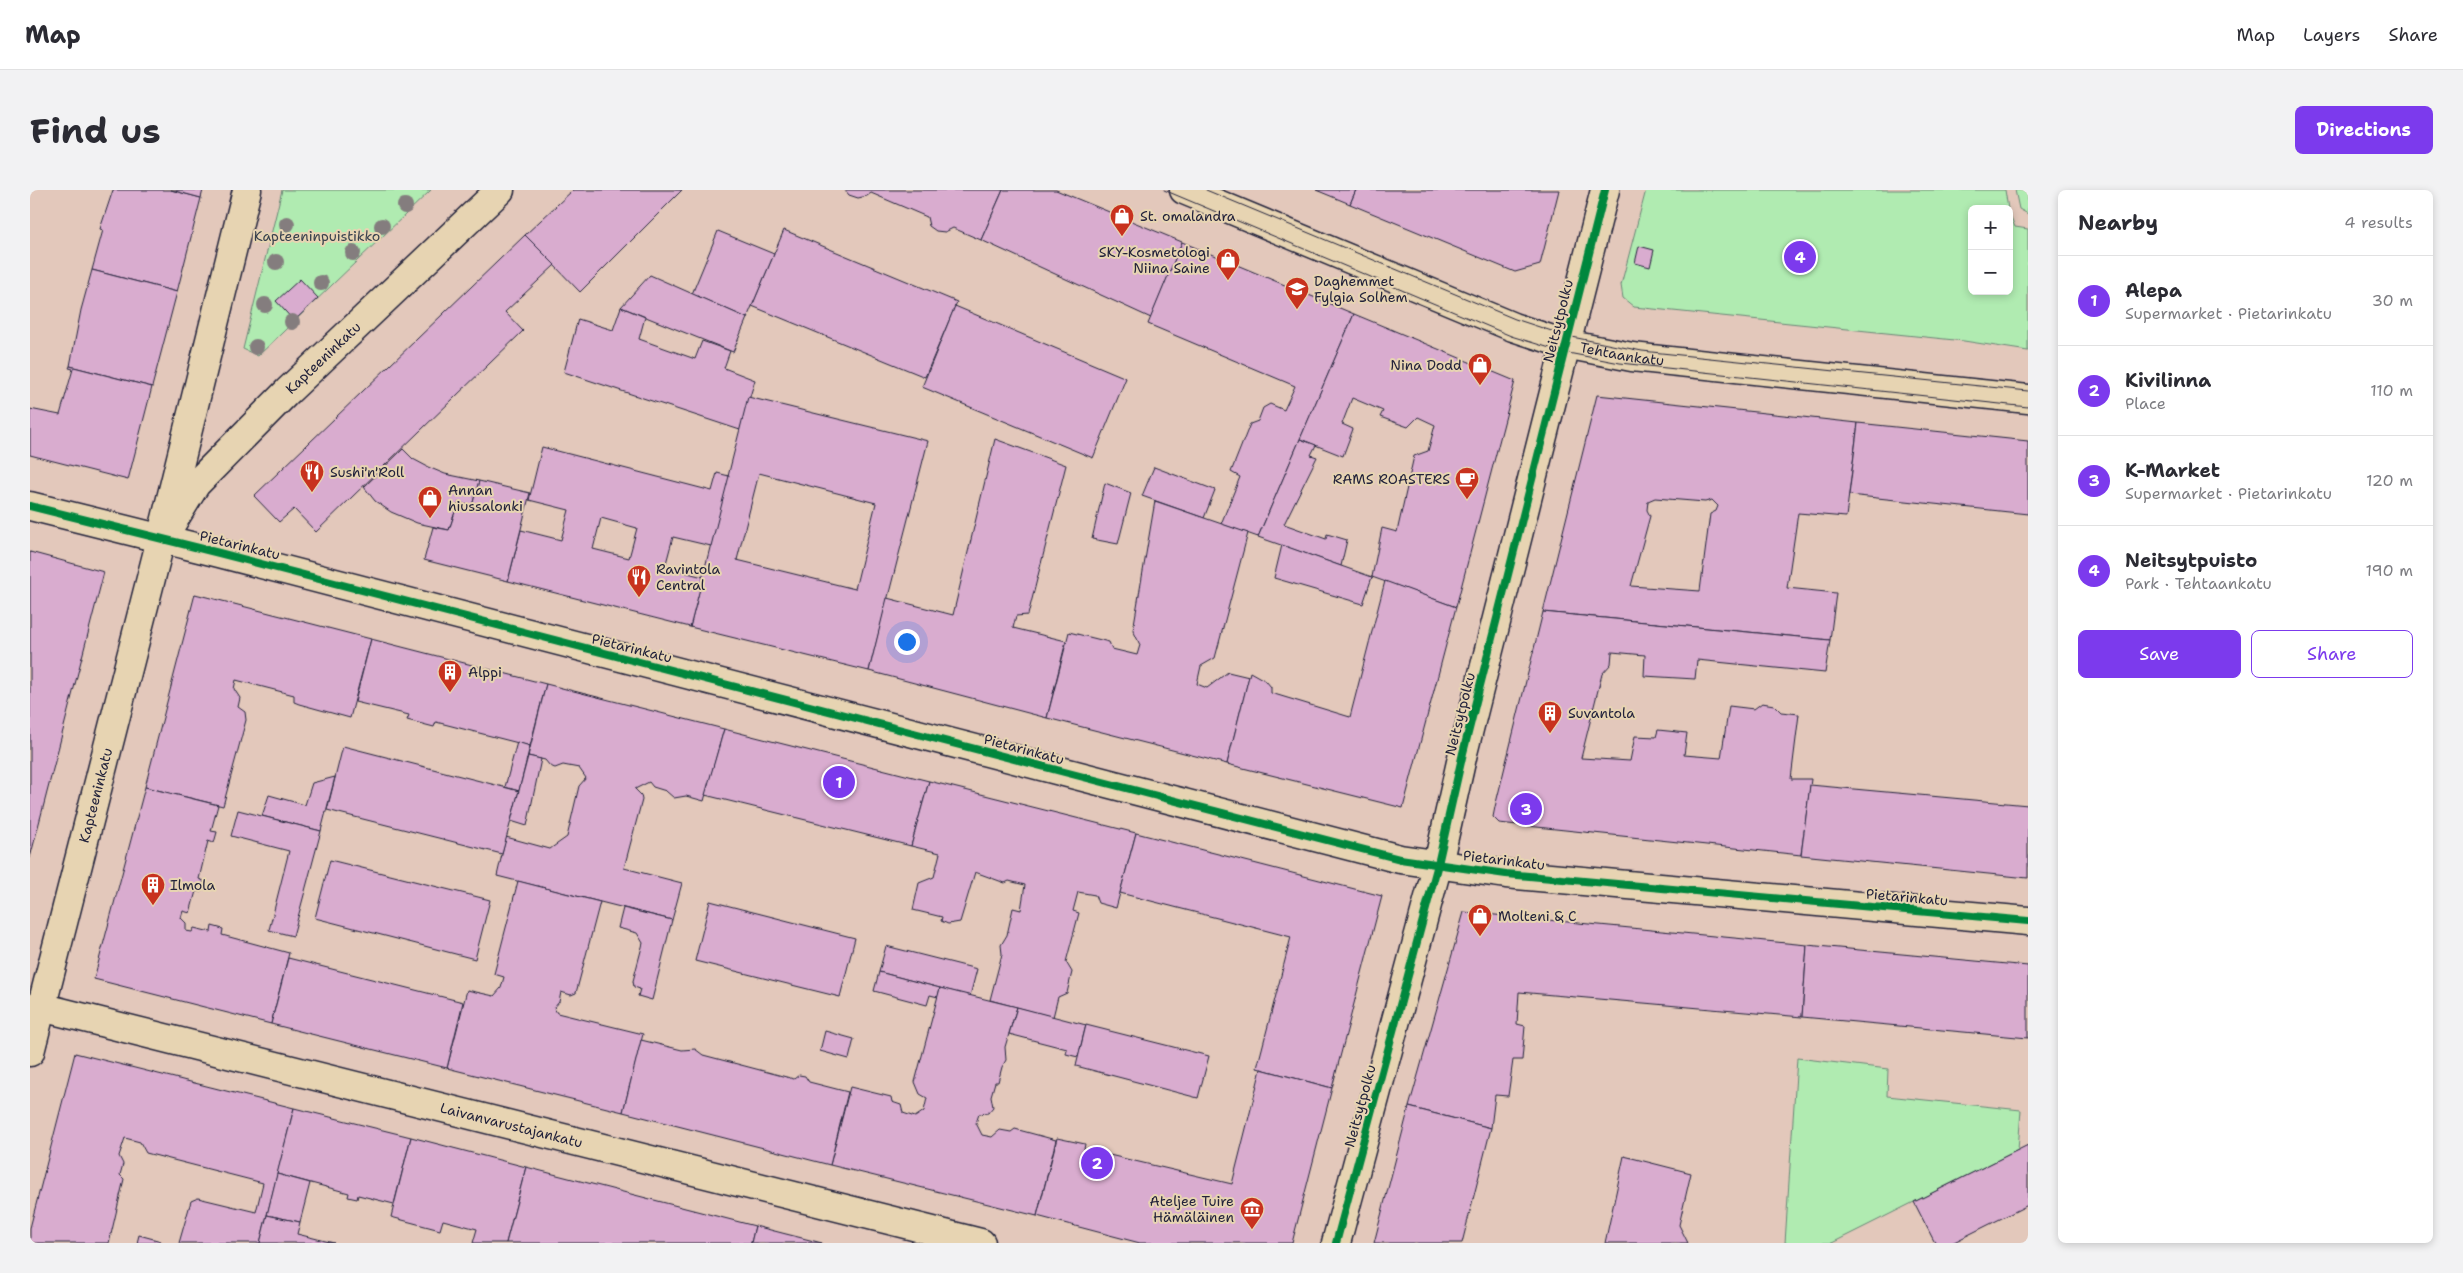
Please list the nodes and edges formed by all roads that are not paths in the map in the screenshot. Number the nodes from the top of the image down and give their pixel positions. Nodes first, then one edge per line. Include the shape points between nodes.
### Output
1 (247, 190) edge
2 (500, 190) edge
3 (1184, 190) edge
4 (1604, 190) edge
5 (1565, 344) junction
6 (2028, 399) edge
7 (30, 506) edge
8 (161, 538) junction
9 (1438, 864) junction
10 (2028, 921) edge
11 (41, 1007) junction
12 (30, 1052) edge
13 (981, 1243) edge
14 (1336, 1243) edge

1 - 8 street, Kapteeninkatu
2 - 8 street, Kapteeninkatu via 288,391 203,477
3 - 5 street, Tehtaankatu via 1512,327
4 - 5 street, Neitsytpolku
5 - 6 street, Tehtaankatu via 1632,357
5 - 9 street, Neitsytpolku
7 - 8 street, Pietarinkatu
8 - 9 street, Pietarinkatu via 1400,859
8 - 11 street, Kapteeninkatu
9 - 10 street, Pietarinkatu via 1506,874
9 - 14 street, Neitsytpolku
11 - 12 street, Kapteeninkatu
11 - 13 street, Laivanvarustajankatu

